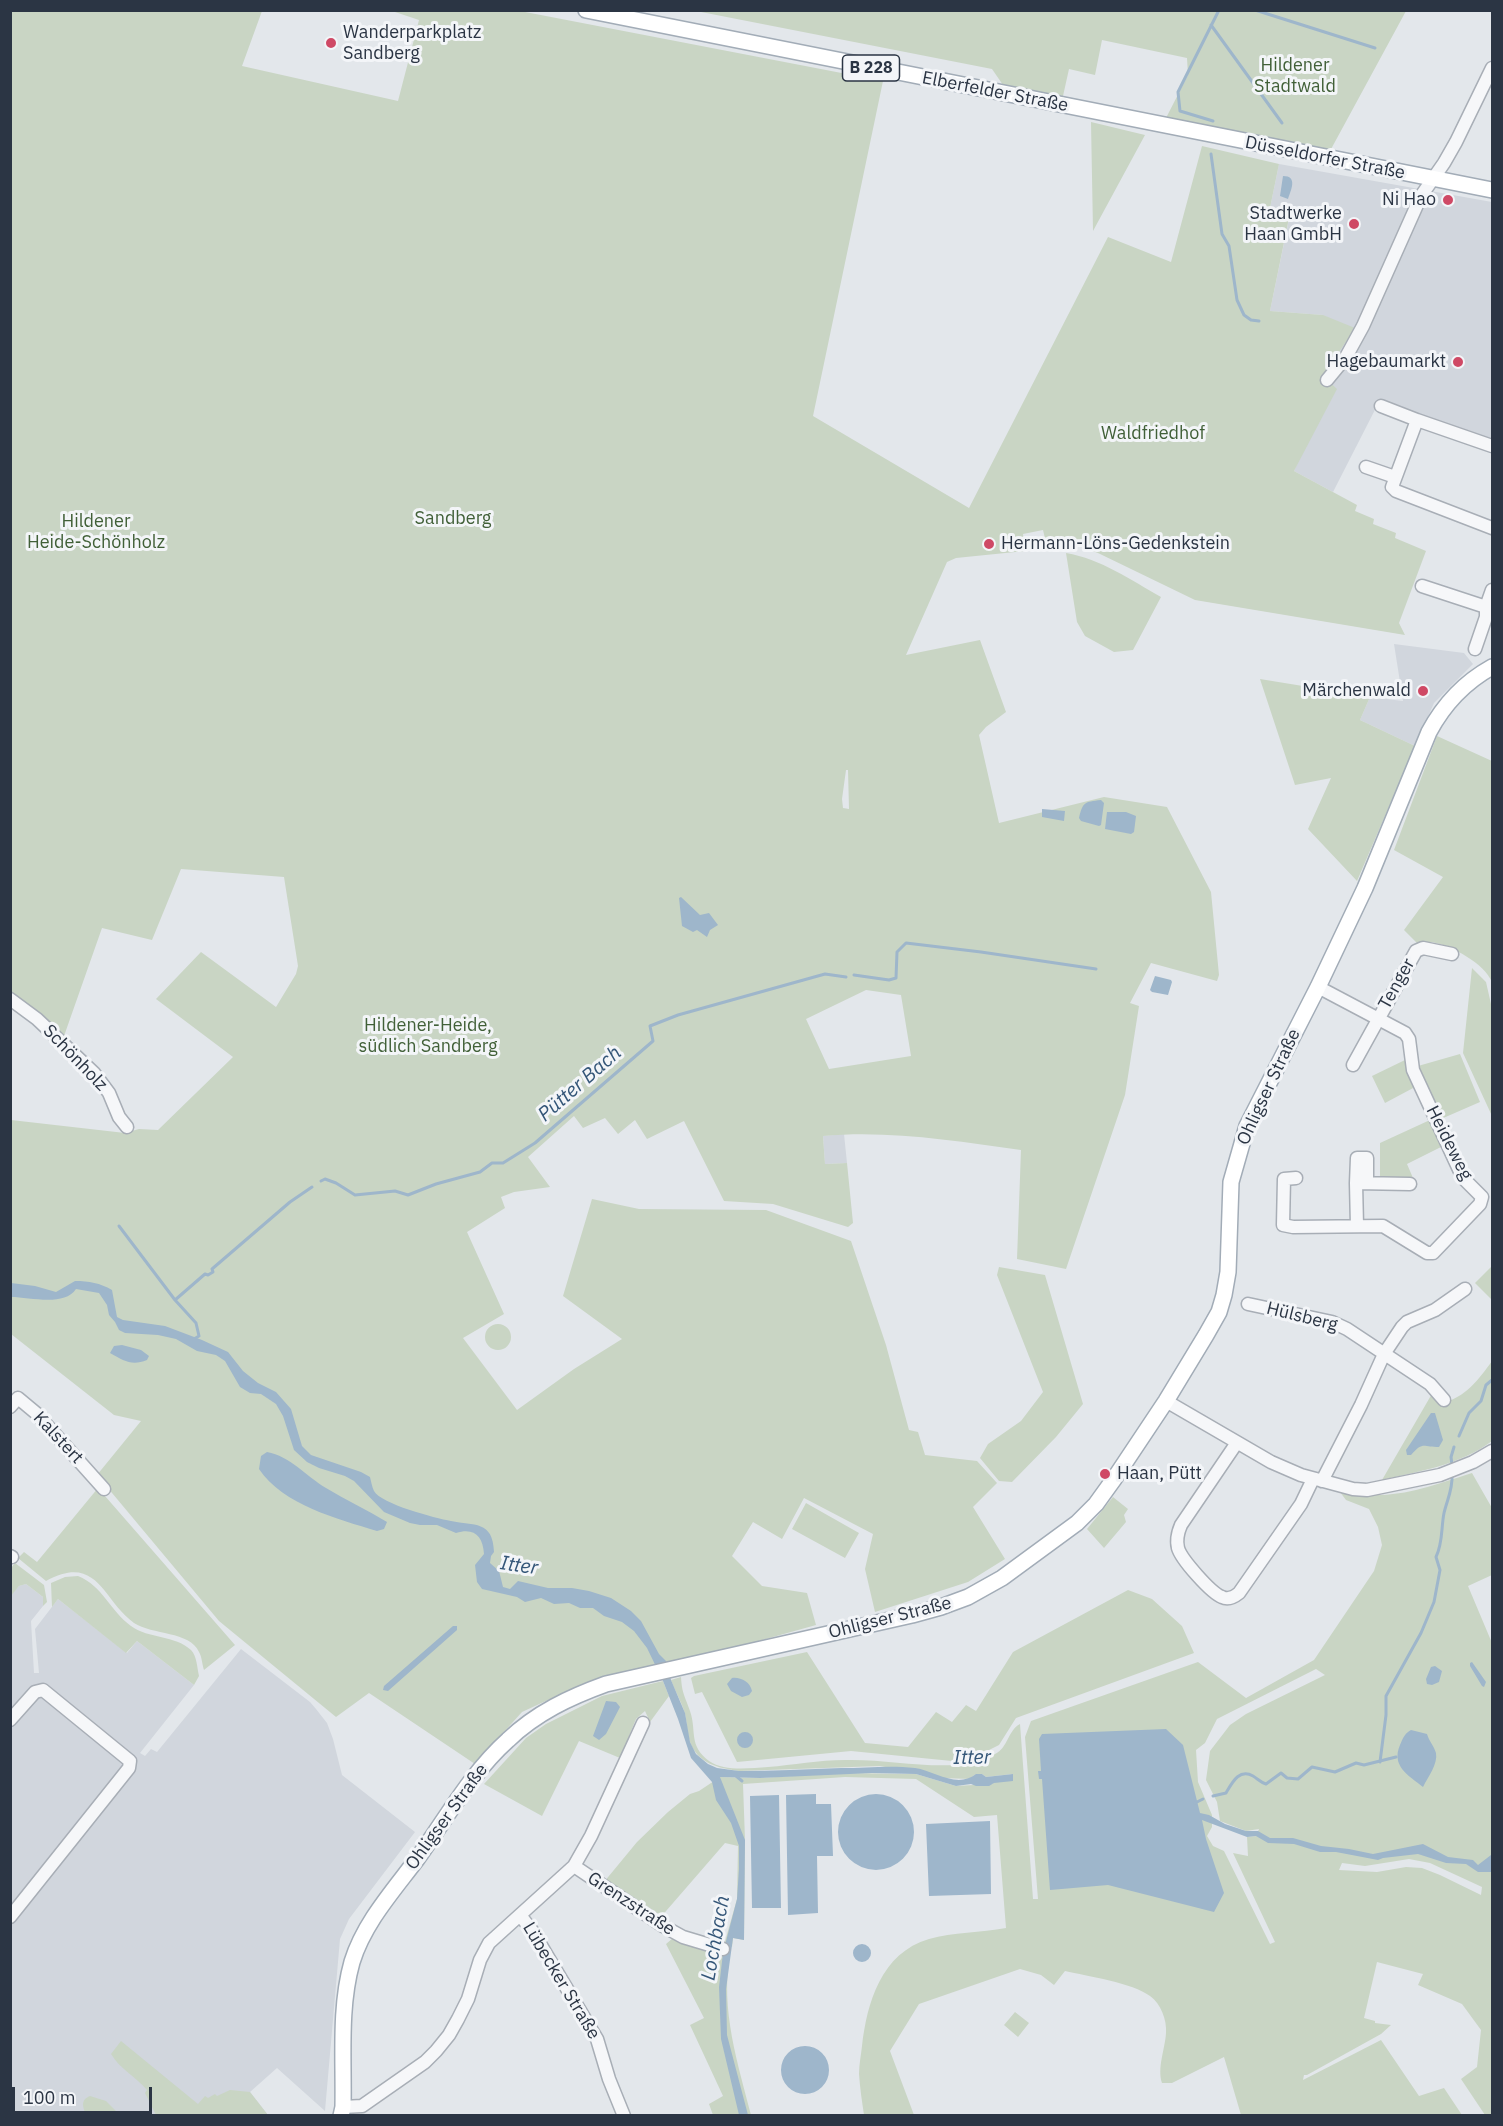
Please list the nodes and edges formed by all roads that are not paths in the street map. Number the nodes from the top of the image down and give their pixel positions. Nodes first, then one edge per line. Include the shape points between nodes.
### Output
1 (586, 10) edge
2 (639, 16) edge
3 (1492, 68) edge
4 (1157, 124) joint
5 (1433, 179) junction
6 (1492, 190) edge
7 (1327, 380) dead end
8 (1381, 405) dead end
9 (1417, 420) junction
10 (1492, 446) edge
11 (1366, 467) dead end
12 (1395, 477) junction
13 (1492, 528) edge
14 (1422, 586) dead end
15 (1492, 590) edge
16 (1486, 608) junction
17 (1475, 649) dead end
18 (1492, 667) edge
19 (1452, 954) dead end
20 (1318, 987) junction
21 (10, 999) edge
22 (1378, 1019) junction
23 (1353, 1065) dead end
24 (127, 1127) dead end
25 (1296, 1178) dead end
26 (1410, 1184) dead end
27 (1357, 1226) junction
28 (1465, 1289) dead end
29 (1248, 1304) dead end
30 (1384, 1354) junction
31 (1444, 1400) dead end
32 (1166, 1401) junction
33 (10, 1407) edge
34 (1236, 1444) junction
35 (1492, 1451) edge
36 (1317, 1480) junction
37 (104, 1489) dead end
38 (10, 1720) edge
39 (643, 1723) dead end
40 (574, 1866) junction
41 (520, 1915) junction
42 (10, 1917) edge
43 (723, 1949) dead end
44 (342, 2111) edge
45 (362, 2111) edge
46 (624, 2115) edge

1 - 2 main road, Elberfelder Straße / B 228
2 - 4 main road, Elberfelder Straße / B 228
3 - 5 street
4 - 5 main road, Düsseldorfer Straße / B 228
5 - 6 main road, Düsseldorfer Straße / B 228
5 - 7 street via 1418,203 1360,332
8 - 9 street
9 - 10 street
9 - 12 street
11 - 12 street
12 - 13 street via 1392,487 1396,492
14 - 16 street
15 - 16 street
16 - 17 street
18 - 20 main road, Ohligser Straße via 1456,694 1436,720
19 - 22 street, Tenger via 1423,948 1416,951
20 - 22 street, Heideweg
20 - 32 main road, Ohligser Straße via 1259,1100 1237,1155 1231,1182 1228,1272 1219,1312
21 - 24 street, Schönholz via 94,1073 110,1093
22 - 23 street
22 - 27 street, Heideweg via 1409,1039 1413,1070 1463,1178 1482,1197 1480,1204 1433,1252 1427,1253 1383,1226
25 - 27 street, Heideweg via 1284,1179 1283,1226
26 - 27 street via 1361,1183
28 - 30 street via 1435,1310 1407,1322
29 - 30 street, Hülsberg via 1332,1322
30 - 31 street, Hülsberg via 1430,1384
30 - 36 street via 1361,1405
32 - 34 street
32 - 44 main road, Ohligser Straße via 1096,1504 1077,1523 1002,1578 968,1597 912,1615 606,1684 537,1716 507,1740 466,1788 378,1912 356,1951 344,2004
33 - 37 street, Kalstert via 18,1398 36,1413
34 - 36 street
34 - 36 street via 1181,1524 1177,1545 1181,1557 1221,1597 1232,1598 1239,1593
35 - 36 street via 1440,1475 1367,1490
38 - 42 street via 35,1692 43,1690 130,1761 129,1768 87,1823
39 - 40 street, Grenzstraße
40 - 41 street, Grenzstraße
40 - 43 street, Grenzstraße via 663,1926 683,1937
41 - 45 street, Grenzstraße via 484,1952 468,1999 449,2035 425,2062
41 - 46 street, Lübecker Straße via 597,2039
44 - 45 street, Grenzstraße

